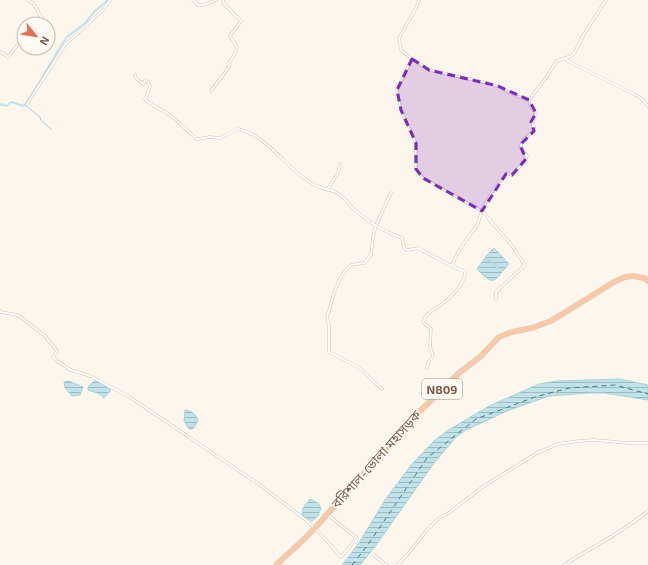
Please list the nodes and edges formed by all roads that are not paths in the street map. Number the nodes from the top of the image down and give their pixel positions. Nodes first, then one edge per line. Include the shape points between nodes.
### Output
1 (28, 0) edge
2 (110, 0) edge
3 (193, 0) edge
4 (216, 0) edge
5 (223, 0) edge
6 (419, 0) edge
7 (606, 0) edge
8 (41, 16) edge
9 (16, 47) edge
10 (1, 52) edge
11 (565, 58) junction
12 (412, 59) junction
13 (135, 75) dead end
14 (211, 90) dead end
15 (529, 100) junction
16 (27, 104) dead end
17 (648, 106) edge
18 (340, 164) dead end
19 (327, 190) junction
20 (391, 193) dead end
21 (482, 211) junction
22 (376, 225) junction
23 (452, 266) junction
24 (648, 280) edge
25 (496, 299) dead end
26 (0, 312) edge
27 (427, 368) dead end
28 (382, 389) dead end
29 (648, 443) edge
30 (648, 511) edge
31 (327, 514) junction
32 (314, 528) junction
33 (374, 555) dead end
34 (276, 565) edge
35 (386, 565) edge
36 (397, 565) edge
37 (564, 565) edge

1 - 8 street via 34,4
2 - 16 street via 103,10 65,45
3 - 4 street via 198,5
5 - 14 street via 241,21 230,36 237,47 236,52 226,72
6 - 12 street via 399,38 401,50
7 - 11 street via 575,52
9 - 10 street via 8,56
11 - 15 street via 557,61
11 - 17 street via 634,94
12 - 15 street via 429,70 492,84
12 - 21 street via 397,90 401,110 416,143 416,169 423,178
13 - 19 street via 143,84 145,80 150,86 145,99 148,103 169,114 197,139 220,138 238,129 248,131 303,177
15 - 21 street via 536,114 532,123 534,131 524,139 520,147 527,156 526,159 512,175 505,175
18 - 19 street via 338,173
19 - 22 street via 338,193 355,210
20 - 22 street
21 - 23 street via 476,228 464,243
21 - 25 street via 525,265 496,292
22 - 23 street via 402,238 405,249 418,248
22 - 28 street via 371,255 364,264 351,265 342,275 327,317 329,352 358,367
23 - 27 street via 465,272 465,276 457,290 423,319 431,329 430,346 433,356
24 - 31 highway, বরিশাল-ভোলা মহাসড়ক / N809 via 633,276 625,277 551,321 499,337 415,416
26 - 32 street via 18,315 45,336 57,351 53,357 57,361 71,370 95,378 145,407 260,485
29 - 36 street via 579,440 558,444 537,453 438,519
30 - 37 street via 619,533
31 - 32 highway, বরিশাল-ভোলা মহাসড়ক / N809
31 - 32 street via 357,538 356,542 354,541 341,557
32 - 34 highway, বরিশাল-ভোলা মহাসড়ক / N809
33 - 35 street

